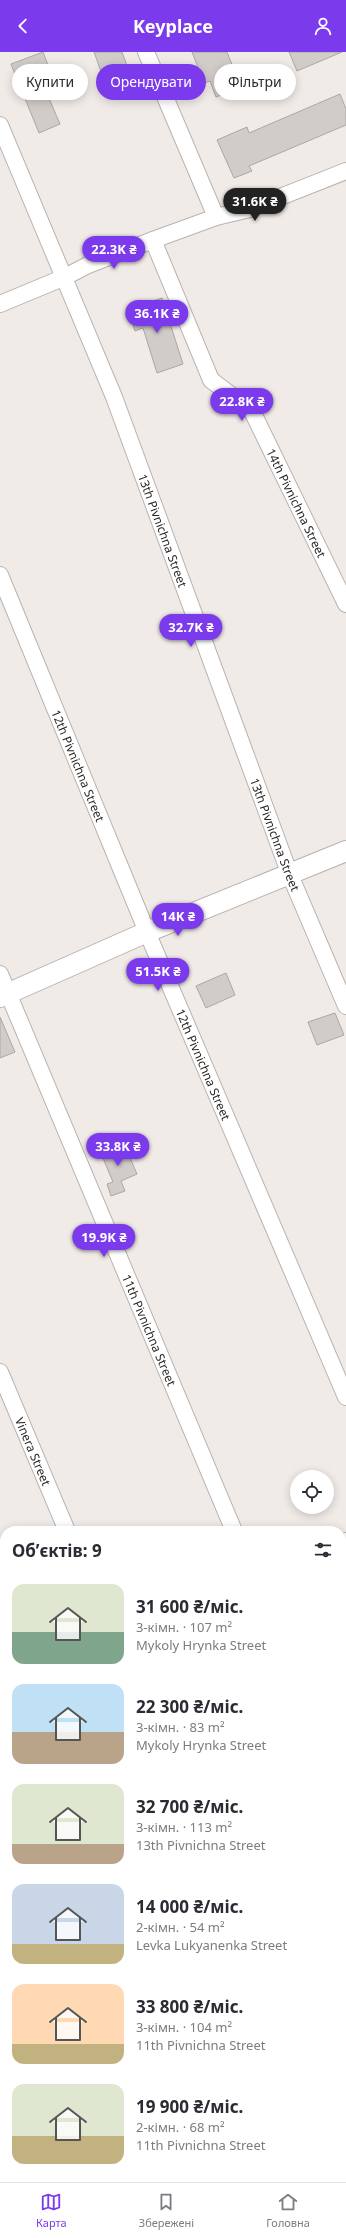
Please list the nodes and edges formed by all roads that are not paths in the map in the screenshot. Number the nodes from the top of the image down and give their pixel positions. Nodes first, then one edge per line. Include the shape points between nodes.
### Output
1 (146, 52) edge
2 (0, 125) edge
3 (346, 171) edge
4 (216, 217) junction
5 (153, 240) junction
6 (65, 278) junction
7 (0, 304) edge
8 (0, 575) edge
9 (346, 604) edge
10 (346, 851) edge
11 (290, 875) junction
12 (147, 932) junction
13 (0, 974) edge
14 (4, 996) edge
15 (346, 1006) edge
16 (0, 1372) edge
17 (346, 1397) edge
18 (65, 1526) edge
19 (232, 1526) edge

1 - 4 street
2 - 6 street, 13th Pivnichna Street
3 - 4 street via 250,209
4 - 5 street
5 - 6 street via 88,265
5 - 9 street, 14th Pivnichna Street via 211,380 252,411
6 - 7 street
6 - 11 street, 13th Pivnichna Street via 114,397
8 - 12 street, 12th Pivnichna Street
10 - 11 street
11 - 12 street
11 - 15 street, 13th Pivnichna Street
12 - 14 street
12 - 17 street, 12th Pivnichna Street
13 - 14 street, 11th Pivnichna Street
14 - 19 street, 11th Pivnichna Street
16 - 18 street, Vinera Street

